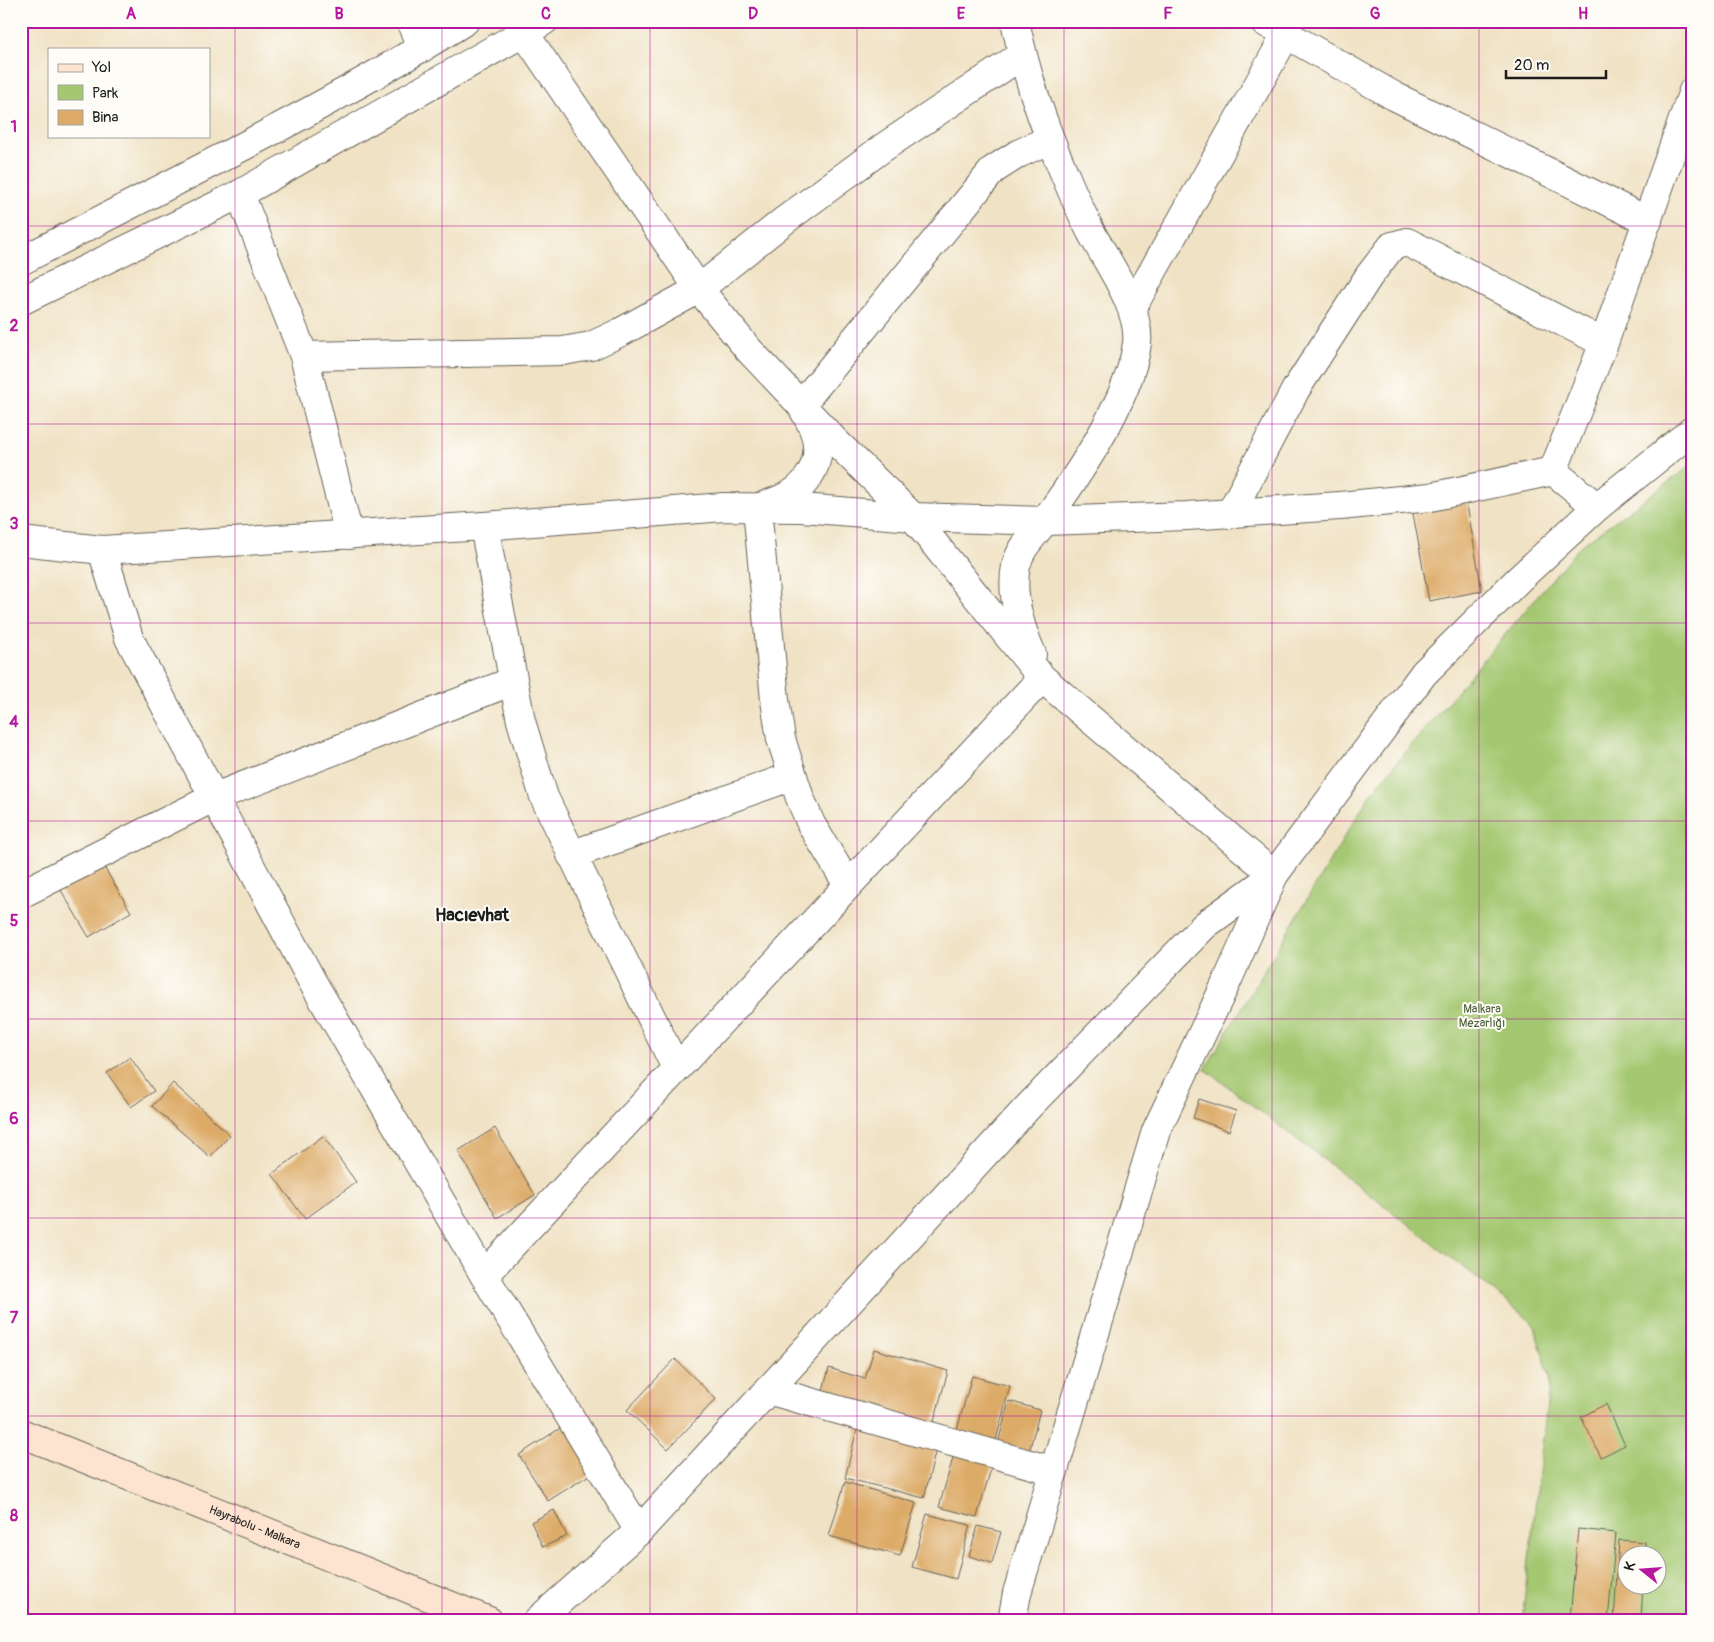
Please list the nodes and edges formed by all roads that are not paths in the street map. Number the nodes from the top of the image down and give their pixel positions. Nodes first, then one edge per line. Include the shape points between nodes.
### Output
1 (410, 21) edge
2 (465, 21) edge
3 (1015, 21) edge
4 (1264, 21) edge
5 (534, 28) edge
6 (1286, 35) junction
7 (422, 48) junction
8 (1022, 54) junction
9 (1693, 91) edge
10 (1050, 139) junction
11 (240, 194) junction
12 (1648, 221) junction
13 (21, 261) edge
14 (699, 289) junction
15 (21, 302) edge
16 (1132, 308) junction
17 (1604, 343) junction
18 (304, 356) junction
19 (801, 405) junction
20 (1693, 430) edge
21 (1553, 472) junction
22 (1597, 507) junction
23 (758, 508) junction
24 (1230, 514) junction
25 (913, 517) junction
26 (1046, 521) junction
27 (484, 526) junction
28 (349, 535) junction
29 (21, 541) edge
30 (102, 550) junction
31 (1042, 678) junction
32 (512, 681) junction
33 (793, 776) junction
34 (214, 797) junction
35 (571, 855) junction
36 (1274, 875) junction
37 (848, 885) junction
38 (25, 892) dead end
39 (676, 1068) junction
40 (484, 1275) junction
41 (768, 1390) junction
42 (21, 1433) edge
43 (1054, 1471) junction
44 (639, 1530) junction
45 (489, 1621) edge
46 (537, 1621) edge
47 (1012, 1621) edge

1 - 7 street
2 - 7 street
3 - 8 street
4 - 6 street
5 - 11 street
5 - 14 street
6 - 12 street via 1394,96
6 - 16 street
7 - 13 street via 312,110
8 - 10 street
8 - 14 street via 884,147 784,220
9 - 12 street
10 - 16 street via 1090,230
10 - 19 street via 993,170
11 - 15 street
11 - 18 street
12 - 17 street
14 - 18 street via 614,336 591,346 563,351
14 - 19 street via 748,349
16 - 26 street via 1137,324 1137,342 1122,394
17 - 21 street
17 - 24 street via 1406,242 1392,246 1296,389
18 - 28 street
19 - 23 street via 813,426 818,446 813,468 803,485 785,498
19 - 25 street
20 - 22 street
21 - 22 street
21 - 24 street via 1430,497
22 - 36 street via 1424,673
23 - 25 street via 802,508
23 - 27 street
23 - 33 street via 775,700
24 - 26 street
25 - 26 street
25 - 31 street
26 - 31 street via 1020,553 1014,582 1023,634
27 - 28 street
27 - 32 street
28 - 30 street
29 - 30 street
30 - 34 street via 129,638
31 - 36 street
31 - 37 street
32 - 34 street
32 - 35 street via 544,797
33 - 35 street
33 - 37 street via 811,824
34 - 38 street
34 - 40 street via 312,980
35 - 39 street
36 - 41 street via 1205,925 1028,1107
36 - 43 street via 1156,1131
37 - 39 street
39 - 40 street
40 - 44 street
41 - 43 street
41 - 44 street
42 - 45 main road, Hayrabolu - Malkara
43 - 47 street via 1017,1593
44 - 46 street

